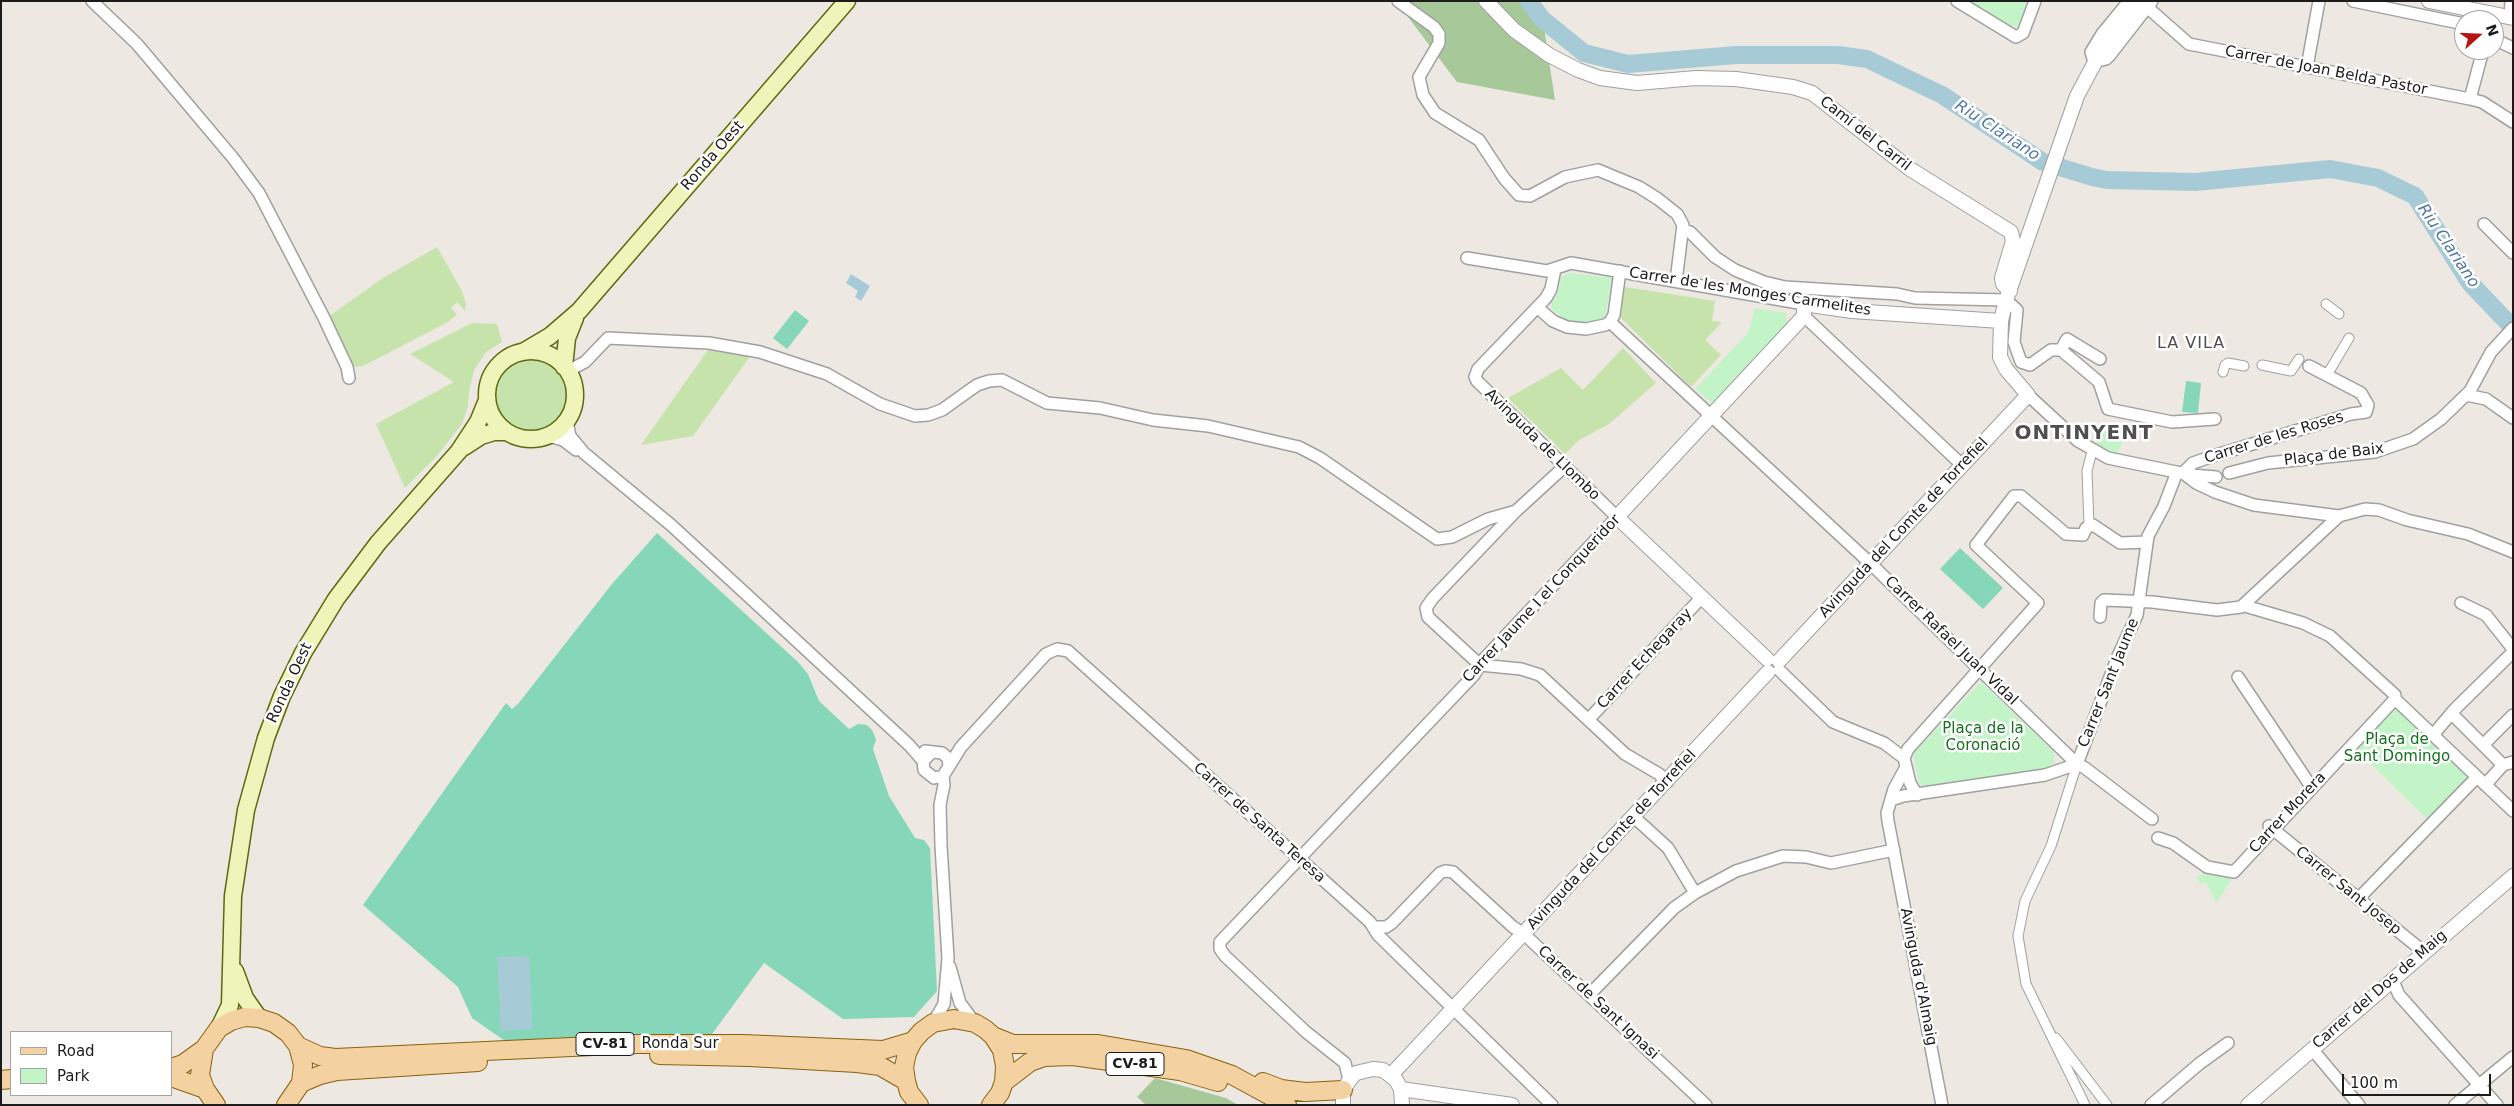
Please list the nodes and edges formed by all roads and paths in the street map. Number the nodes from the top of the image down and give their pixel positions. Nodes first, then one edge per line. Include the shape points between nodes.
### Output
1 (92, 1) edge
2 (847, 1) edge
3 (1398, 1) edge
4 (1486, 1) edge
5 (2036, 1) edge
6 (2129, 1) edge
7 (2319, 1) edge
8 (2353, 1) edge
9 (2429, 1) edge
10 (2511, 1) edge
11 (1960, 2) edge
12 (2147, 3) edge
13 (2511, 18) edge
14 (2454, 22) edge
15 (2480, 60) edge
16 (2092, 66) junction
17 (2307, 67) junction
18 (2470, 99) junction
19 (2513, 122) edge
20 (2484, 224) dead end
21 (1683, 230) junction
22 (2513, 253) edge
23 (1467, 258) dead end
24 (1555, 269) junction
25 (1620, 271) junction
26 (1676, 281) junction
27 (2008, 296) junction
28 (2326, 304) dead end
29 (1538, 308) junction
30 (1804, 310) junction
31 (579, 311) junction
32 (2340, 314) dead end
33 (2001, 321) junction
34 (1610, 322) junction
35 (2513, 328) edge
36 (2349, 338) dead end
37 (2061, 350) junction
38 (523, 352) junction
39 (2299, 359) dead end
40 (2262, 365) dead end
41 (2244, 366) dead end
42 (2309, 366) dead end
43 (566, 369) junction
44 (2222, 372) dead end
45 (2091, 375) junction
46 (2327, 375) junction
47 (349, 378) dead end
48 (2028, 395) junction
49 (2466, 395) junction
50 (487, 400) junction
51 (1712, 416) junction
52 (2513, 418) edge
53 (2216, 419) dead end
54 (567, 421) junction
55 (507, 432) junction
56 (548, 436) junction
57 (458, 451) junction
58 (2092, 451) junction
59 (584, 453) junction
60 (1962, 465) junction
61 (1564, 467) junction
62 (2180, 472) junction
63 (2229, 473) dead end
64 (2216, 477) dead end
65 (1516, 511) junction
66 (2339, 516) junction
67 (1617, 517) junction
68 (2086, 530) junction
69 (2147, 542) junction
70 (2513, 552) edge
71 (1871, 564) junction
72 (1702, 598) junction
73 (2139, 601) junction
74 (2461, 603) dead end
75 (2245, 606) junction
76 (2100, 617) dead end
77 (2513, 651) edge
78 (1480, 665) junction
79 (1773, 665) junction
80 (1978, 667) junction
81 (2238, 677) dead end
82 (2396, 699) junction
83 (2452, 714) junction
84 (2513, 715) edge
85 (1589, 719) junction
86 (2433, 735) junction
87 (2057, 744) junction
88 (2482, 745) junction
89 (961, 747) junction
90 (932, 756) junction
91 (1905, 763) junction
92 (2508, 763) edge
93 (2076, 764) junction
94 (949, 766) junction
95 (2060, 771) junction
96 (938, 777) junction
97 (2481, 781) junction
98 (1667, 782) junction
99 (2312, 788) junction
100 (1917, 795) junction
101 (1891, 800) junction
102 (2513, 811) edge
103 (1634, 817) junction
104 (2152, 819) dead end
105 (2271, 828) junction
106 (2158, 838) dead end
107 (1894, 850) junction
108 (1298, 859) junction
109 (2513, 876) edge
110 (1695, 893) junction
111 (2358, 899) junction
112 (1373, 927) junction
113 (1524, 934) junction
114 (2424, 952) junction
115 (948, 958) junction
116 (232, 962) junction
117 (2392, 979) junction
118 (1589, 996) junction
119 (1454, 1008) junction
120 (259, 1018) junction
121 (2043, 1020) junction
122 (933, 1023) junction
123 (975, 1023) junction
124 (219, 1028) junction
125 (993, 1036) junction
126 (913, 1041) junction
127 (2228, 1043) dead end
128 (298, 1046) junction
129 (204, 1049) junction
130 (2312, 1049) junction
131 (2513, 1057) edge
132 (1186, 1059) junction
133 (1345, 1063) junction
134 (172, 1068) edge
135 (1364, 1070) junction
136 (1392, 1070) junction
137 (172, 1077) edge
138 (906, 1081) junction
139 (1004, 1082) junction
140 (301, 1083) junction
141 (2479, 1084) junction
142 (205, 1089) junction
143 (1345, 1092) edge
144 (1405, 1095) edge
145 (2256, 1102) edge
146 (216, 1105) edge
147 (286, 1105) edge
148 (919, 1105) edge
149 (991, 1105) edge
150 (1268, 1105) edge
151 (1287, 1105) edge
152 (1512, 1105) edge
153 (1552, 1105) edge
154 (1706, 1105) edge
155 (1942, 1105) edge
156 (2085, 1105) edge
157 (2107, 1105) edge
158 (2151, 1105) edge
159 (2359, 1105) edge
160 (2455, 1105) edge
161 (2497, 1105) edge

1 - 47 street via 137,44 259,193 324,318
2 - 31 main road, Ronda Oest
3 - 21 street via 1439,34 1439,43 1419,77 1430,107 1479,140 1515,192 1530,196 1565,177 1602,171 1658,199 1677,214
4 - 27 street, Camí del Carril via 1514,30 1549,55 1600,78 1637,83 1736,79 1793,86 1812,93 1904,165 2010,232 2012,241 2002,278
5 - 11 street via 2023,33 2016,37
6 - 16 street via 2091,52
7 - 17 street
8 - 14 street
9 - 13 street
10 - 13 street
12 - 16 street via 2103,47
12 - 17 street, Carrer de Joan Belda Pastor via 2189,44
15 - 18 street
16 - 27 street via 2077,96
17 - 18 street, Carrer de Joan Belda Pastor
18 - 19 street, Carrer de Joan Belda Pastor via 2482,102
20 - 22 street
21 - 26 street
21 - 27 street, Carrer de les Monges Carmelites via 1690,232 1715,257 1734,270 1790,288 1897,294 1915,298
23 - 24 street, Carrer de les Monges Carmelites via 1547,271
24 - 25 street, Carrer de les Monges Carmelites via 1571,263
24 - 29 street, Avinguda de Llombo via 1551,289
25 - 26 street, Carrer de les Monges Carmelites
25 - 34 street via 1614,315
26 - 30 street, Carrer de les Monges Carmelites
27 - 33 street
27 - 37 street via 2017,310 2014,342 2020,362 2030,365 2051,350
28 - 32 street
29 - 34 street via 1559,324 1574,329
29 - 61 street, Avinguda de Llombo via 1478,368 1474,377
30 - 33 street, Carrer de les Monges Carmelites
30 - 51 street, Carrer Jaume I el Conqueridor
30 - 60 street
31 - 38 main road, Ronda Oest via 550,336
31 - 43 main road, Ronda Oest via 568,329
33 - 48 street via 2000,360
34 - 51 street, Carrer Rafael Juan Vidal
35 - 49 street, Plaça de Baix via 2489,355
36 - 46 street
37 - 45 street
37 - 45 street via 2067,339 2102,357
38 - 43 main road via 546,354
38 - 50 main road via 505,359 497,367 488,388
39 - 40 street via 2291,371
41 - 44 street via 2228,363
42 - 46 street
43 - 54 main road via 572,381 575,401
43 - 65 street via 585,362 608,338 709,343 760,352 827,374 880,404 915,416 942,410 989,380 1002,380 1047,403 1100,408 1153,420 1208,426 1299,447 1437,539 1452,537 1488,519
45 - 53 street via 2101,385 2108,409 2172,422
46 - 62 street, Carrer de les Roses via 2361,393 2368,405 2367,410 2363,414 2351,414 2213,456
48 - 58 street
48 - 60 street, Avinguda del Comte de Torrefiel
49 - 52 street via 2486,399
49 - 63 street, Plaça de Baix via 2436,423 2396,446 2268,463
50 - 55 main road via 494,418
50 - 57 main road, Ronda Oest via 478,422
51 - 67 street, Carrer Jaume I el Conqueridor
51 - 71 street, Carrer Rafael Juan Vidal
54 - 56 main road
54 - 59 street via 570,436
55 - 56 main road via 527,439
55 - 57 main road, Ronda Oest via 482,436
56 - 59 street via 563,440
57 - 116 main road, Ronda Oest via 353,574 316,629 285,689 266,738 246,810 233,896
58 - 62 street via 2116,461
58 - 68 street via 2087,471
59 - 90 street via 671,525 909,745
60 - 71 street, Avinguda del Comte de Torrefiel
61 - 65 street
61 - 67 street, Avinguda de Llombo
62 - 64 street
62 - 66 street via 2196,484 2254,505
62 - 69 street, Carrer Sant Jaume
65 - 78 street via 1427,605 1426,613 1433,624
66 - 70 street via 2365,509 2387,512 2468,534
66 - 75 street
67 - 72 street, Avinguda de Llombo
67 - 78 street, Carrer Jaume I el Conqueridor
68 - 69 street via 2097,526 2120,543
68 - 80 street via 2066,534 2017,494 1976,542 1977,548 2038,603
69 - 73 street, Carrer Sant Jaume
71 - 79 street, Avinguda del Comte de Torrefiel
71 - 80 street, Carrer Rafael Juan Vidal
72 - 79 street, Avinguda de Llombo
72 - 85 street, Carrer Echegaray
73 - 75 street via 2217,610
73 - 76 street via 2104,600
73 - 93 street, Carrer Sant Jaume via 2137,615
74 - 77 street via 2482,612
75 - 82 street via 2302,623 2330,636
77 - 83 street
78 - 85 street via 1536,673
78 - 108 street, Carrer Jaume I el Conqueridor
79 - 91 street via 1833,722 1884,743
79 - 98 street, Avinguda del Comte de Torrefiel
80 - 87 street, Carrer Rafael Juan Vidal
80 - 91 street via 1973,677 1910,746
81 - 99 street
82 - 86 street
82 - 99 street, Carrer Morera
83 - 86 street
83 - 88 street
84 - 88 street
85 - 98 street via 1625,754
86 - 97 street
87 - 93 street, Carrer Rafael Juan Vidal
87 - 95 street via 2063,757
88 - 92 street
89 - 90 street
89 - 94 street, Carrer de Santa Teresa
89 - 108 street, Carrer de Santa Teresa via 1046,654 1063,649 1073,653
90 - 94 street via 948,758
90 - 96 street via 926,774
91 - 100 street
91 - 101 street
92 - 97 street
93 - 95 street
93 - 104 street, Carrer Rafael Juan Vidal
93 - 121 street via 2059,824 2025,901 2018,926 2025,981
94 - 96 street, Carrer de Santa Teresa
95 - 100 street
96 - 115 street via 944,785 940,805
97 - 102 street
97 - 111 street via 2422,834
98 - 103 street, Avinguda del Comte de Torrefiel
99 - 105 street, Carrer Morera
100 - 101 street
101 - 107 street, Avinguda d'Almaig via 1887,812
103 - 110 street via 1668,848
103 - 113 street, Avinguda del Comte de Torrefiel
105 - 106 street, Carrer Morera via 2234,872 2207,867 2173,843
105 - 111 street, Carrer Sant Josep
107 - 110 street via 1831,863 1806,857 1776,857 1736,871
107 - 155 street, Avinguda d'Almaig
108 - 112 street, Carrer de Santa Teresa
108 - 133 street, Carrer Jaume I el Conqueridor via 1225,934 1220,949 1306,1032
109 - 114 street, Carrer del Dos de Maig
110 - 118 street via 1674,908
111 - 114 street, Carrer Sant Josep
112 - 113 street, Carrer de Sant Ignasi via 1392,924 1445,870 1453,872
112 - 119 street, Carrer de Santa Teresa
113 - 118 street, Carrer de Sant Ignasi
113 - 119 street, Avinguda del Comte de Torrefiel
114 - 117 street, Carrer del Dos de Maig
115 - 122 street via 944,1004
115 - 123 street via 960,1003
116 - 120 main road, Ronda Oest via 245,998
116 - 124 main road, Ronda Oest via 230,1005
117 - 130 street, Carrer del Dos de Maig
117 - 141 street via 2399,995
118 - 154 street, Carrer de Sant Ignasi
119 - 136 street, Avinguda del Comte de Torrefiel
119 - 153 street, Carrer de Santa Teresa
120 - 124 main road, CV-81 via 245,1017
120 - 128 main road, CV-81 via 288,1033
121 - 156 street
121 - 157 street
122 - 123 main road, CV-81 via 954,1019
122 - 126 main road, CV-81
123 - 125 main road, CV-81
124 - 129 main road
125 - 132 main road, CV-81 via 1014,1044 1098,1044
125 - 139 main road, CV-81 via 1002,1050 1006,1066
126 - 128 main road, Ronda Sur / CV-81 via 883,1050 761,1044 636,1044 335,1058 320,1056
126 - 138 main road, CV-81 via 904,1067
127 - 158 street
128 - 140 main road via 303,1066
129 - 134 main road
129 - 142 main road via 200,1075
130 - 145 street, Carrer del Dos de Maig
130 - 159 street
131 - 141 street
132 - 143 main road via 1236,1072 1281,1089
132 - 151 main road, CV-81 via 1232,1075
133 - 135 street
133 - 143 street
135 - 136 street
135 - 143 street via 1356,1073
136 - 144 street
137 - 142 main road
138 - 140 main road, Ronda Sur / CV-81 via 880,1066 856,1063 640,1055 337,1071
138 - 148 main road, CV-81 via 909,1092
139 - 149 main road, CV-81
139 - 150 main road, CV-81 via 1030,1062 1073,1056 1180,1071 1215,1081
140 - 147 main road
141 - 160 street
141 - 161 street
142 - 146 main road
144 - 152 street

